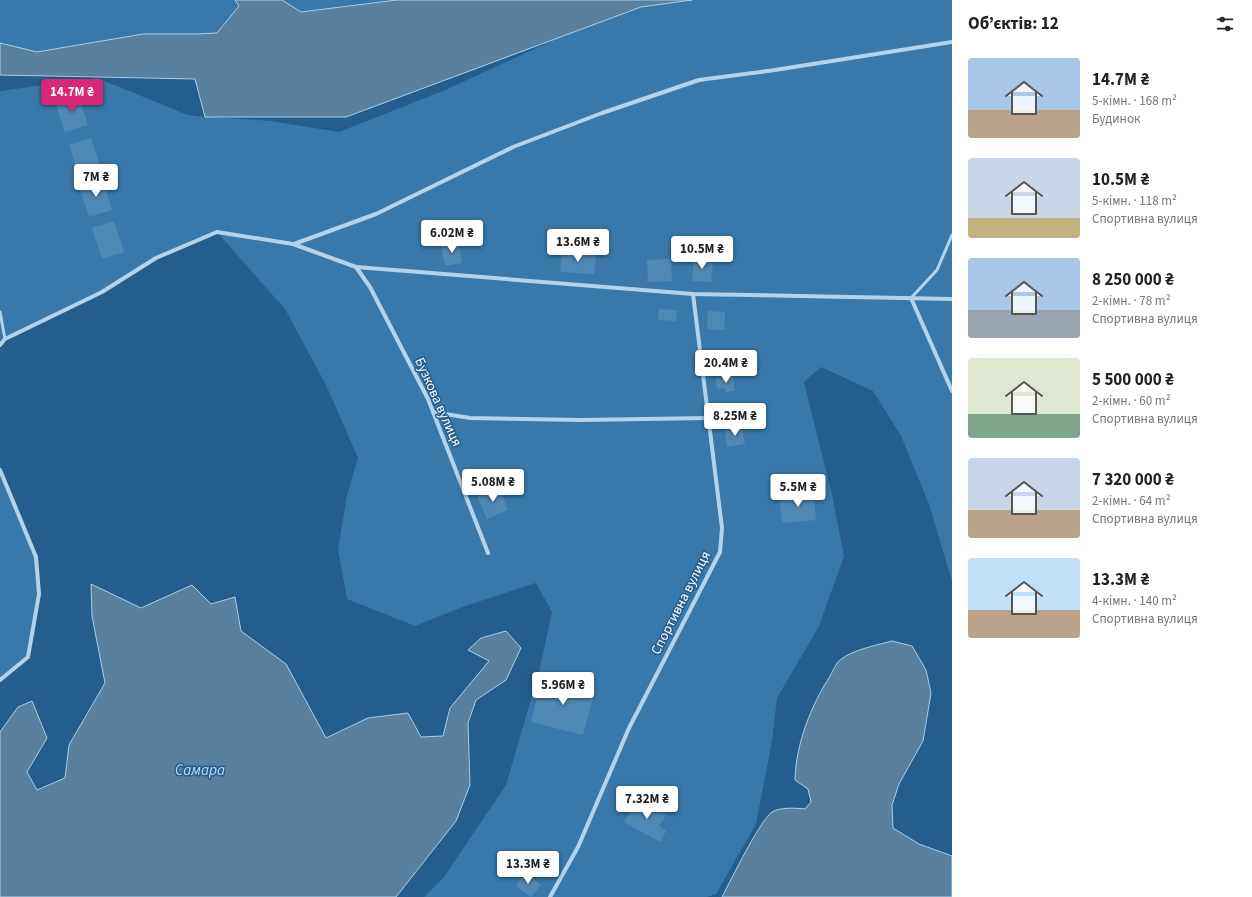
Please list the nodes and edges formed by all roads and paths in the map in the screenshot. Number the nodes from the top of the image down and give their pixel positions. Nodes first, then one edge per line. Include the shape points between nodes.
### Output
1 (952, 42) edge
2 (952, 235) edge
3 (293, 244) junction
4 (356, 267) junction
5 (693, 294) junction
6 (911, 298) junction
7 (952, 299) edge
8 (0, 312) edge
9 (5, 339) junction
10 (0, 345) edge
11 (952, 391) edge
12 (433, 412) junction
13 (708, 418) junction
14 (0, 470) edge
15 (488, 553) dead end
16 (0, 680) edge
17 (550, 897) edge

1 - 3 street via 699,80 513,147 376,214
2 - 6 lane via 936,270
3 - 4 street
3 - 9 street via 217,232 156,258 102,292
4 - 5 street
4 - 12 street, Бузкова вулиця via 370,287
5 - 6 street
5 - 13 street, Спортивна вулиця
6 - 7 street
6 - 11 street
8 - 9 lane
9 - 10 street
12 - 13 street via 478,419
12 - 15 street, Бузкова вулиця
13 - 17 street, Спортивна вулиця via 722,528 720,552 629,728 578,847
14 - 16 street via 36,557 39,594 28,656

